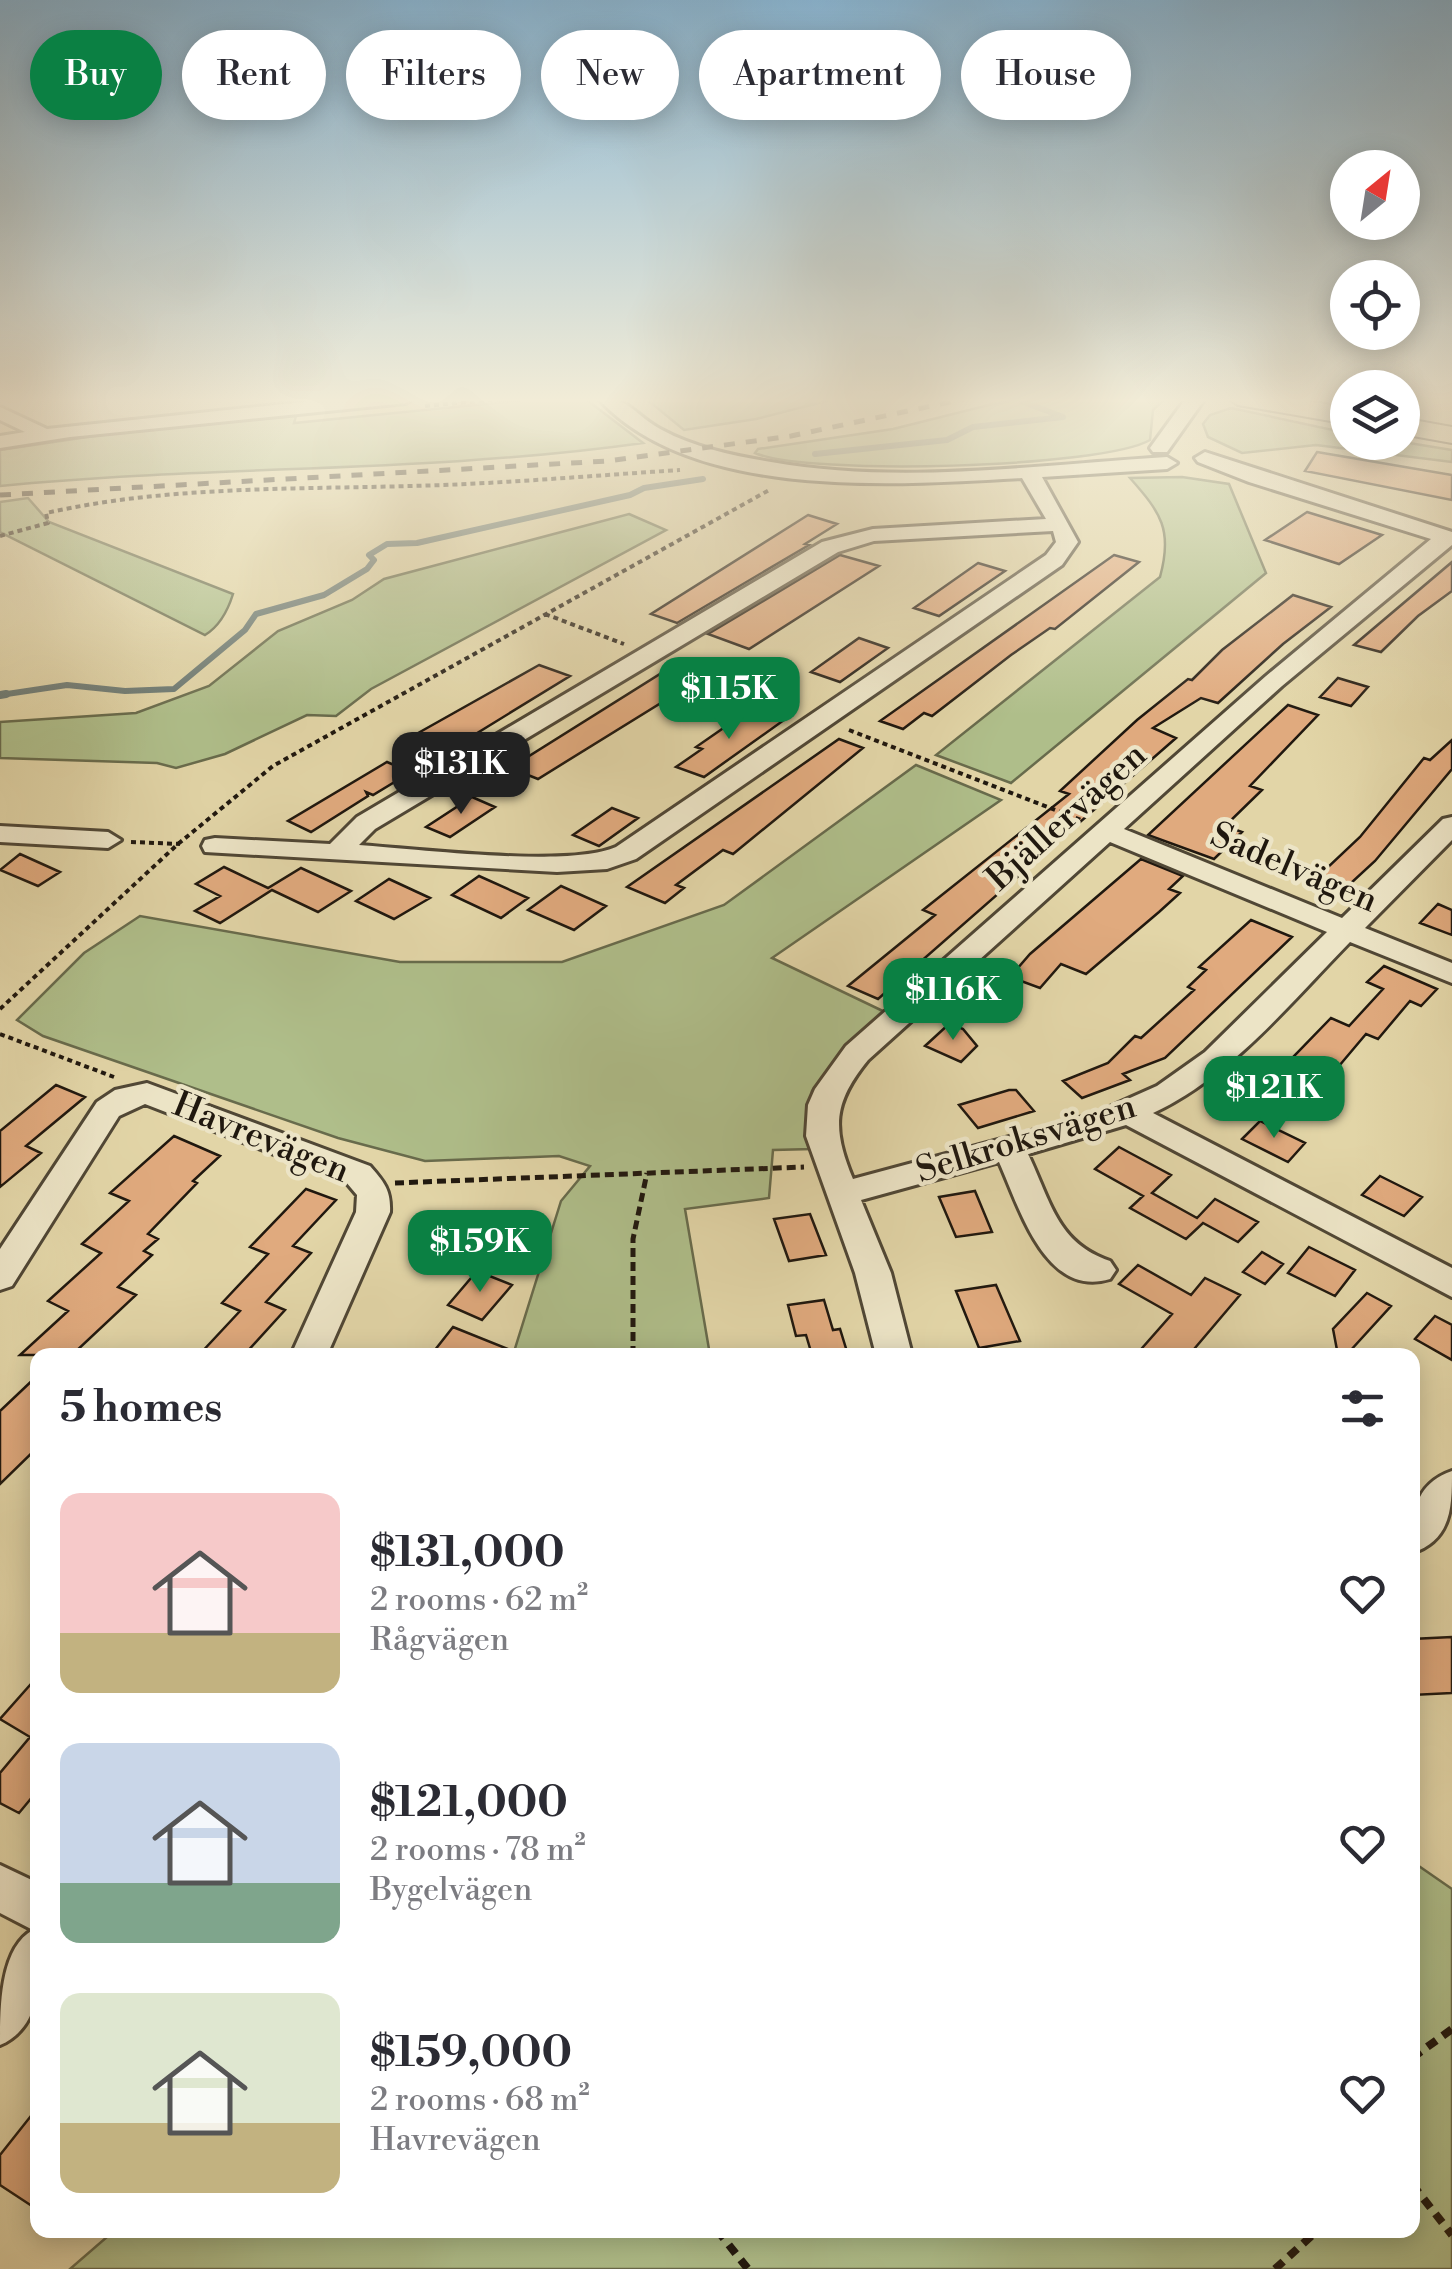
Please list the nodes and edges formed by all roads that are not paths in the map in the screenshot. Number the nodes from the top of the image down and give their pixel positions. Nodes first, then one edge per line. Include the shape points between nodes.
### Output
1 (1047, 503) edge
2 (1336, 503) edge
3 (1060, 524) junction
4 (1450, 538) edge
5 (1452, 824) edge
6 (1107, 831) junction
7 (0, 834) edge
8 (108, 840) road end
9 (216, 846) road end
10 (337, 852) junction
11 (1347, 931) junction
12 (1452, 974) edge
13 (1126, 1112) junction
14 (1009, 1148) junction
15 (836, 1180) junction
16 (1098, 1270) dead end
17 (0, 1277) edge
18 (1452, 1284) edge
19 (312, 1348) edge
20 (892, 1348) edge
21 (1452, 1487) edge
22 (1420, 1527) edge
23 (0, 1888) edge
24 (30, 1905) edge
25 (30, 1966) edge
26 (0, 2020) edge

1 - 3 street
2 - 4 street
3 - 10 street via 873,535 830,547 366,824
3 - 10 street via 1067,542 1054,560 626,852 557,864
4 - 6 street, Bjällervägen via 1289,668
5 - 11 street, Selkroksvägen
6 - 11 street, Sadelvägen
6 - 15 street, Bjällervägen via 838,1075 823,1100 820,1127
7 - 8 street
9 - 10 street
11 - 12 street, Sadelvägen
11 - 13 street, Selkroksvägen via 1216,1059
13 - 14 street, Selkroksvägen
13 - 18 street
14 - 15 street, Selkroksvägen
14 - 16 street via 1055,1246
15 - 20 street via 873,1273
17 - 19 street, Havrevägen via 108,1109 147,1093 380,1184
21 - 22 street
23 - 24 street
25 - 26 street

